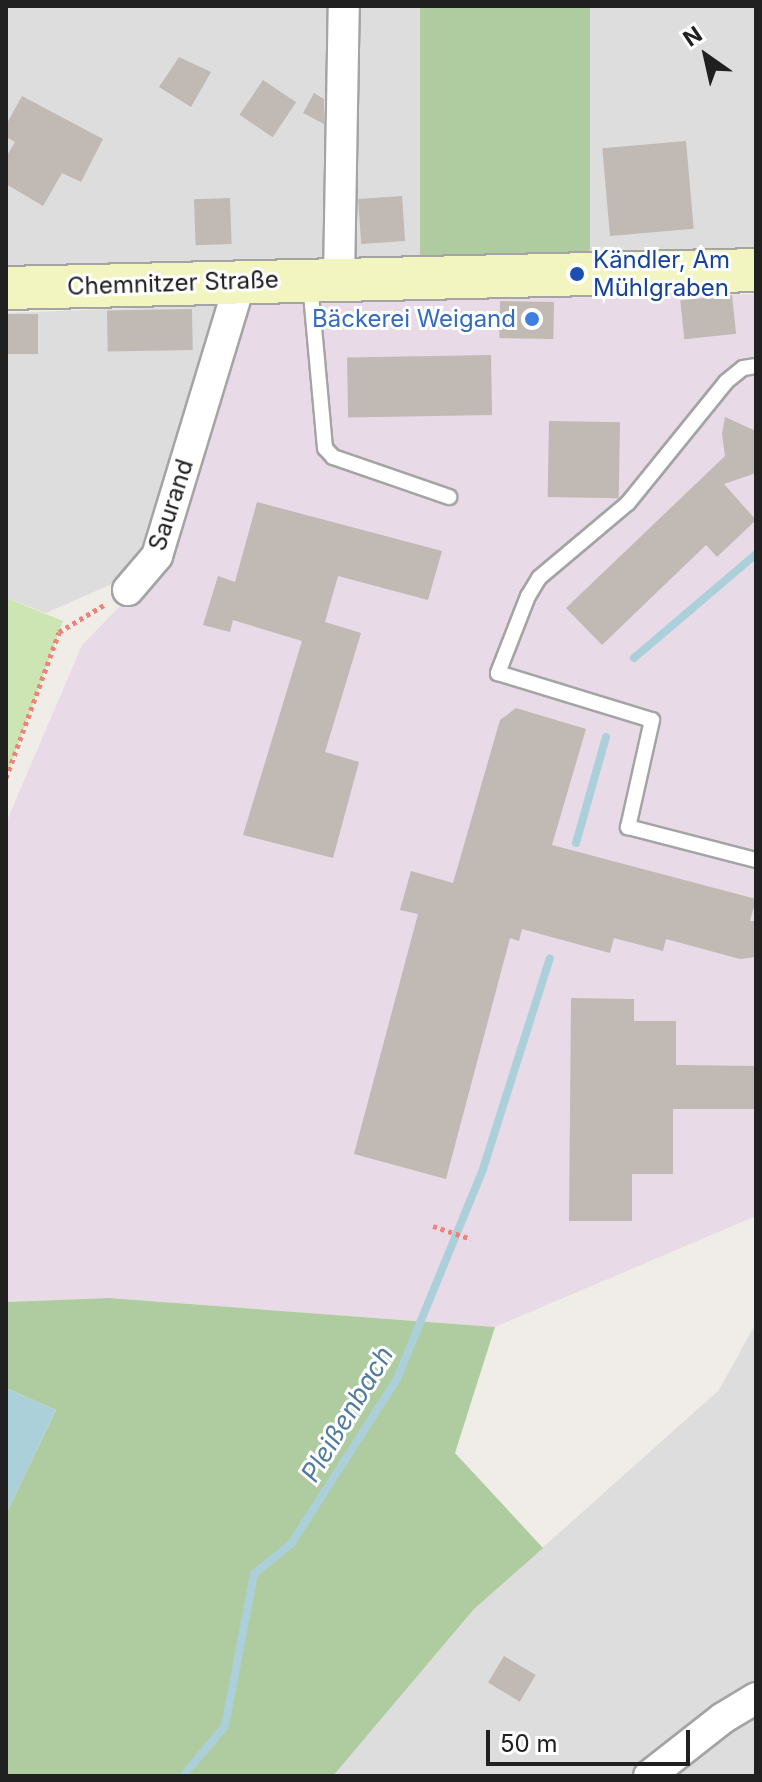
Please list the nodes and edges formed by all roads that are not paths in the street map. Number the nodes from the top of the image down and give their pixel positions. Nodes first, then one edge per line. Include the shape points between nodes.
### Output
1 (344, 6) edge
2 (756, 270) edge
3 (324, 279) junction
4 (241, 280) junction
5 (6, 288) edge
6 (756, 366) edge
7 (449, 497) dead end
8 (128, 590) road end
9 (756, 860) edge
10 (756, 1698) edge
11 (649, 1776) edge

1 - 3 street
2 - 3 main road, Chemnitzer Straße
3 - 4 main road, Chemnitzer Straße
3 - 7 lane via 325,448 333,457
4 - 5 main road, Chemnitzer Straße
4 - 8 street, Saurand via 157,556
6 - 9 lane via 743,368 726,382 628,503 539,578 498,673 652,720 628,827
10 - 11 street

